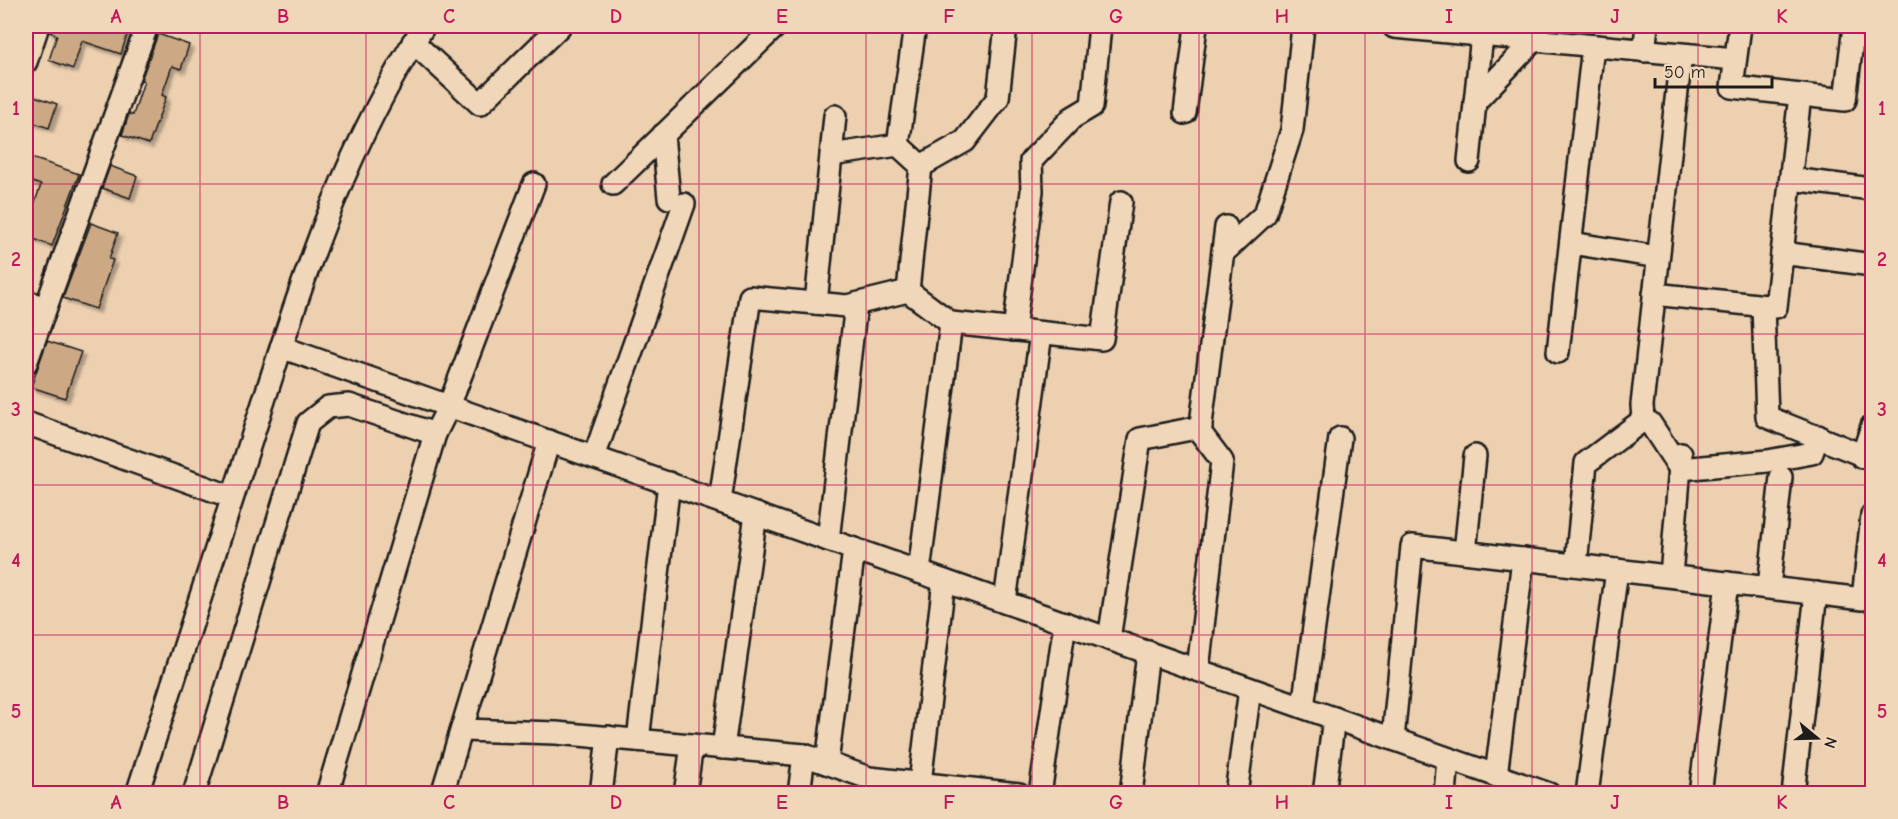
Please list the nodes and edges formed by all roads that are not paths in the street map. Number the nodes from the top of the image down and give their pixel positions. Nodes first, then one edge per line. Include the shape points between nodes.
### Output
1 (38, 26) edge
2 (147, 26) edge
3 (560, 26) edge
4 (776, 26) edge
5 (915, 26) edge
6 (1006, 26) edge
7 (1100, 26) edge
8 (1196, 26) edge
9 (1303, 26) edge
10 (1647, 26) edge
11 (1740, 26) edge
12 (1854, 26) edge
13 (1394, 27) edge
14 (1446, 29) edge
15 (1535, 33) edge
16 (418, 34) edge
17 (1482, 35) junction
18 (1593, 46) junction
19 (1644, 51) junction
20 (1681, 54) junction
21 (1735, 59) junction
22 (26, 62) edge
23 (1800, 95) junction
24 (1475, 102) junction
25 (1185, 113) dead end
26 (835, 116) dead end
27 (663, 135) junction
28 (898, 145) junction
29 (831, 154) junction
30 (1469, 161) dead end
31 (921, 166) junction
32 (1791, 179) junction
33 (534, 184) dead end
34 (613, 184) dead end
35 (1872, 189) edge
36 (1121, 202) dead end
37 (1226, 226) dead end
38 (1570, 243) junction
39 (1223, 253) junction
40 (1782, 253) junction
41 (1658, 257) junction
42 (1872, 265) edge
43 (908, 291) junction
44 (1654, 294) junction
45 (816, 303) junction
46 (856, 304) junction
47 (35, 305) edge
48 (1763, 306) junction
49 (951, 323) junction
50 (1014, 330) junction
51 (1041, 333) junction
52 (281, 347) junction
53 (1558, 352) dead end
54 (26, 363) edge
55 (351, 371) junction
56 (449, 406) junction
57 (328, 407) junction
58 (1643, 420) junction
59 (26, 423) edge
60 (1872, 426) edge
61 (1201, 427) junction
62 (435, 434) junction
63 (1818, 436) junction
64 (1340, 438) dead end
65 (549, 441) junction
66 (1474, 456) dead end
67 (594, 457) junction
68 (1867, 458) edge
69 (1680, 461) junction
70 (1781, 477) dead end
71 (669, 483) junction
72 (232, 497) junction
73 (720, 501) junction
74 (756, 514) junction
75 (1872, 515) edge
76 (828, 540) junction
77 (854, 549) junction
78 (1465, 552) junction
79 (1523, 559) junction
80 (1576, 565) junction
81 (1617, 570) junction
82 (919, 572) junction
83 (1671, 576) junction
84 (944, 580) junction
85 (1727, 582) junction
86 (1769, 587) junction
87 (1816, 593) junction
88 (1005, 602) junction
89 (1065, 623) junction
90 (1109, 639) junction
91 (1148, 652) junction
92 (1198, 670) junction
93 (1250, 689) junction
94 (1303, 707) junction
95 (1334, 718) junction
96 (462, 730) junction
97 (608, 737) junction
98 (1393, 739) junction
99 (638, 740) junction
100 (692, 745) junction
101 (723, 748) junction
102 (804, 755) junction
103 (1448, 759) junction
104 (827, 763) junction
105 (1496, 776) junction
106 (920, 783) junction
107 (886, 787) edge
108 (960, 790) edge
109 (1540, 792) edge
110 (137, 794) edge
111 (194, 794) edge
112 (327, 794) edge
113 (442, 794) edge
114 (601, 794) edge
115 (685, 794) edge
116 (799, 794) edge
117 (1018, 794) edge
118 (1040, 794) edge
119 (1131, 794) edge
120 (1236, 794) edge
121 (1324, 794) edge
122 (1444, 794) edge
123 (1587, 794) edge
124 (1700, 794) edge
125 (1793, 794) edge

1 - 22 street
2 - 47 street
3 - 16 street via 480,104
4 - 27 street
5 - 28 street
6 - 31 street via 998,98 965,141
7 - 50 street via 1092,106 1072,118 1031,161 1032,191
8 - 25 street
9 - 39 street via 1292,130 1266,214
10 - 19 street
11 - 21 street
12 - 23 street via 1845,100
13 - 14 street
14 - 17 street
15 - 17 street
15 - 18 street
15 - 24 street
16 - 52 street via 392,74 351,155 312,251
17 - 24 street
18 - 19 street
18 - 38 street
19 - 20 street
20 - 21 street
20 - 41 street
21 - 23 street via 1732,87
23 - 32 street
24 - 30 street
26 - 29 street
27 - 34 street
27 - 67 street via 676,201
28 - 29 street
28 - 31 street
29 - 45 street
31 - 43 street
32 - 35 street
32 - 40 street
33 - 56 street
36 - 51 street via 1102,339
37 - 39 street
38 - 41 street
38 - 53 street
39 - 61 street
40 - 42 street
40 - 48 street via 1776,307
41 - 44 street
43 - 46 street
43 - 49 street
44 - 48 street
44 - 58 street
45 - 46 street
45 - 73 street via 750,297
46 - 76 street
47 - 54 street
48 - 63 street via 1767,417
49 - 50 street
49 - 82 street
50 - 51 street
51 - 88 street
52 - 55 street
52 - 72 street
55 - 56 street
55 - 57 street
56 - 62 street
56 - 65 street
57 - 62 street via 349,405
57 - 111 street via 308,423
58 - 69 street via 1650,423
58 - 80 street via 1586,463
59 - 72 street
60 - 68 street
61 - 90 street via 1140,439
61 - 92 street via 1200,432 1222,461
62 - 112 street
63 - 68 street
63 - 69 street via 1812,453 1768,461
64 - 94 street
65 - 67 street
65 - 96 street
66 - 78 street
67 - 71 street
69 - 83 street
70 - 86 street
71 - 73 street
71 - 99 street
72 - 110 street
73 - 74 street
74 - 76 street
74 - 101 street
75 - 87 street via 1863,598
76 - 77 street
77 - 82 street
77 - 104 street
78 - 79 street
78 - 98 street via 1412,546
79 - 80 street
79 - 105 street
80 - 81 street
81 - 83 street
81 - 123 street
82 - 84 street
83 - 85 street
84 - 88 street
84 - 106 street
85 - 86 street
85 - 124 street
86 - 87 street
87 - 125 street
88 - 89 street
89 - 90 street
89 - 118 street
90 - 91 street
91 - 92 street
91 - 119 street
92 - 93 street
93 - 94 street
93 - 120 street
94 - 95 street
95 - 98 street
95 - 121 street
96 - 97 street
96 - 113 street
97 - 99 street
97 - 114 street
98 - 103 street
99 - 100 street
100 - 101 street
100 - 115 street
101 - 102 street
102 - 104 street
102 - 116 street
103 - 105 street
103 - 122 street
104 - 107 street
105 - 109 street
106 - 107 street
106 - 108 street
108 - 117 street

